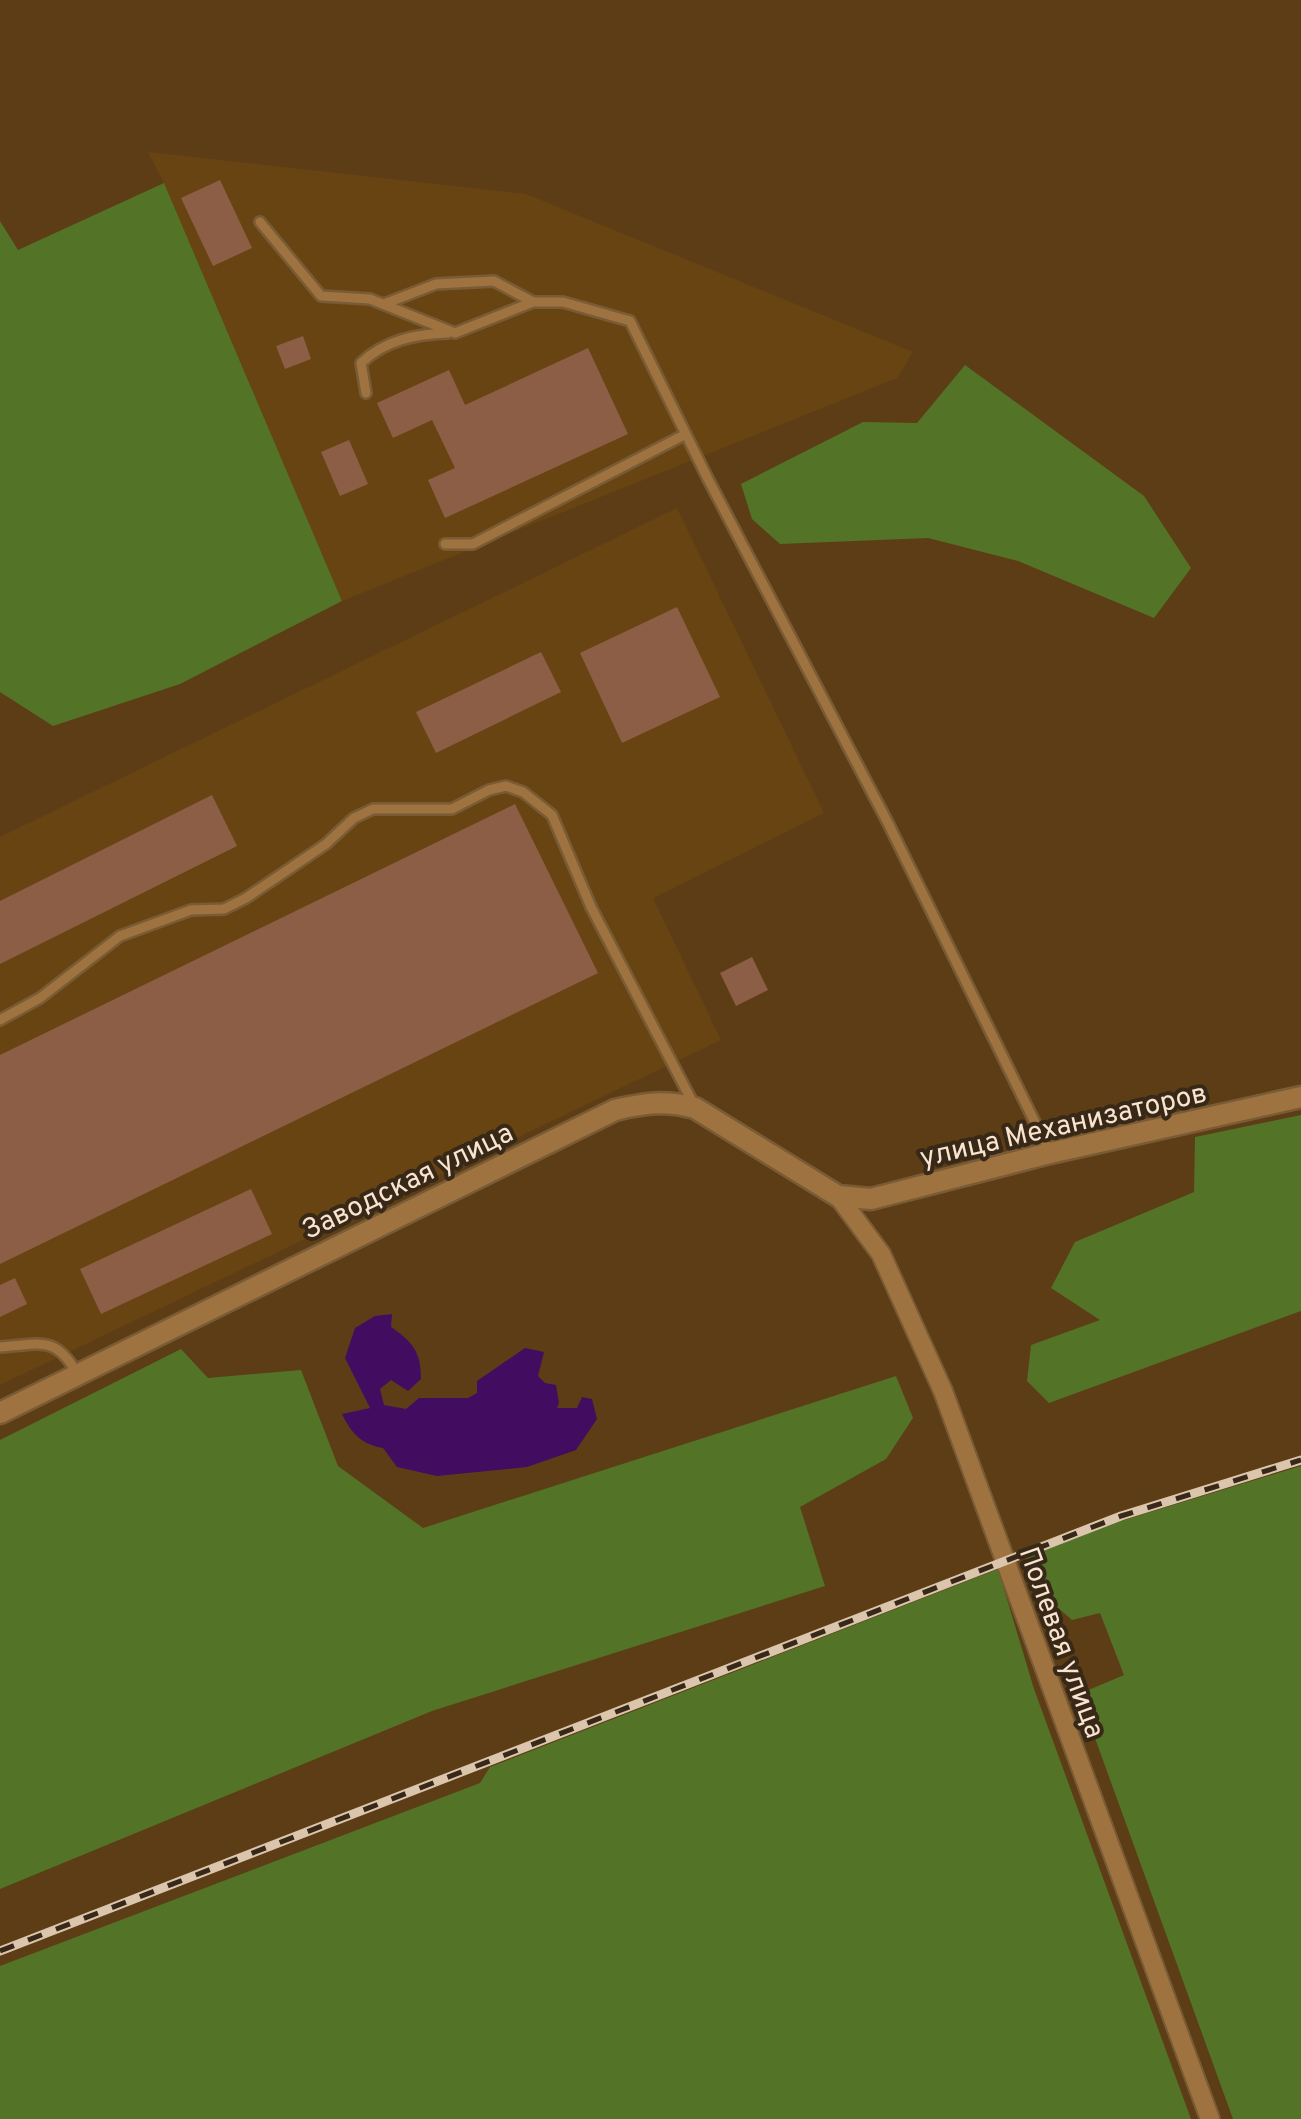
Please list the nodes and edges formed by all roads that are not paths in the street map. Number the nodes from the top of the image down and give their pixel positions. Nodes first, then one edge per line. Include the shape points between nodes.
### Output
1 (260, 222) dead end
2 (533, 302) junction
3 (384, 304) junction
4 (456, 333) junction
5 (366, 393) dead end
6 (686, 434) junction
7 (446, 544) dead end
8 (0, 1020) edge
9 (1301, 1098) edge
10 (695, 1108) junction
11 (1050, 1153) junction
12 (838, 1196) junction
13 (0, 1347) edge
14 (78, 1373) junction
15 (0, 1412) edge
16 (1210, 2119) edge

1 - 3 lane via 321,296
2 - 3 lane via 494,281 436,284
2 - 4 lane
2 - 6 lane via 563,302 630,321
3 - 4 lane
4 - 5 lane via 417,334 374,350 361,363
6 - 7 lane via 473,544
6 - 11 lane
8 - 10 lane via 120,936 246,898 372,808 452,808 506,786 552,815 591,907
9 - 11 street, улица Механизаторов
10 - 12 street, Заводская улица
10 - 14 street, Заводская улица via 647,1102 578,1125
11 - 12 street, улица Механизаторов via 871,1199
12 - 16 street, Полевая улица via 881,1254 944,1391
13 - 14 lane via 50,1344 66,1353
14 - 15 street, Заводская улица

